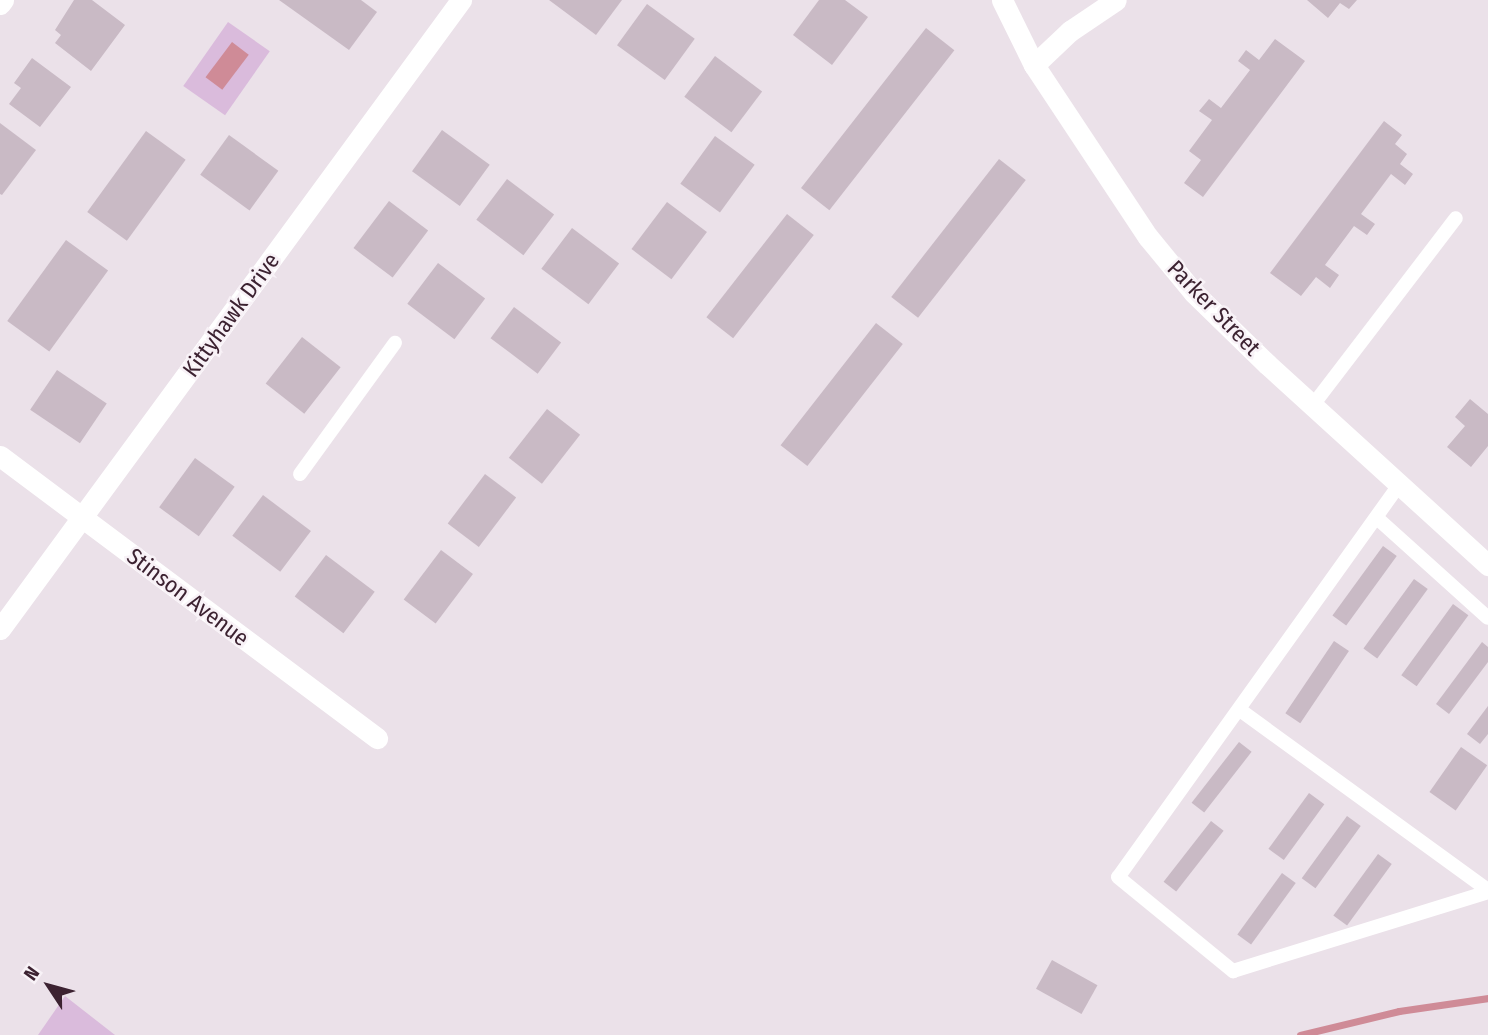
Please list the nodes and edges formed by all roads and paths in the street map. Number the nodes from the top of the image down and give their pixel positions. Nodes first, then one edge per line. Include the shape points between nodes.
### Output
1 (3, 0) edge
2 (461, 0) edge
3 (1002, 0) edge
4 (1116, 0) edge
5 (0, 4) edge
6 (1034, 65) junction
7 (1456, 218) dead end
8 (395, 343) dead end
9 (1312, 405) junction
10 (0, 456) edge
11 (300, 474) dead end
12 (1399, 485) junction
13 (81, 517) junction
14 (1377, 518) junction
15 (1486, 560) edge
16 (1488, 618) edge
17 (0, 629) edge
18 (1240, 710) junction
19 (377, 738) dead end
20 (1488, 891) edge

1 - 5 street
2 - 13 street, Kittyhawk Drive
3 - 6 street, Parker Street
4 - 6 street via 1070,31
6 - 9 street, Parker Street via 1156,247 1194,293
7 - 9 lane
8 - 11 lane
9 - 12 street, Parker Street
10 - 13 street, Stinson Avenue
12 - 14 lane
12 - 15 street, Parker Street
13 - 17 street, Kittyhawk Drive
13 - 19 street, Stinson Avenue
14 - 16 lane
14 - 18 lane
18 - 20 lane
18 - 20 lane via 1118,877 1233,971

